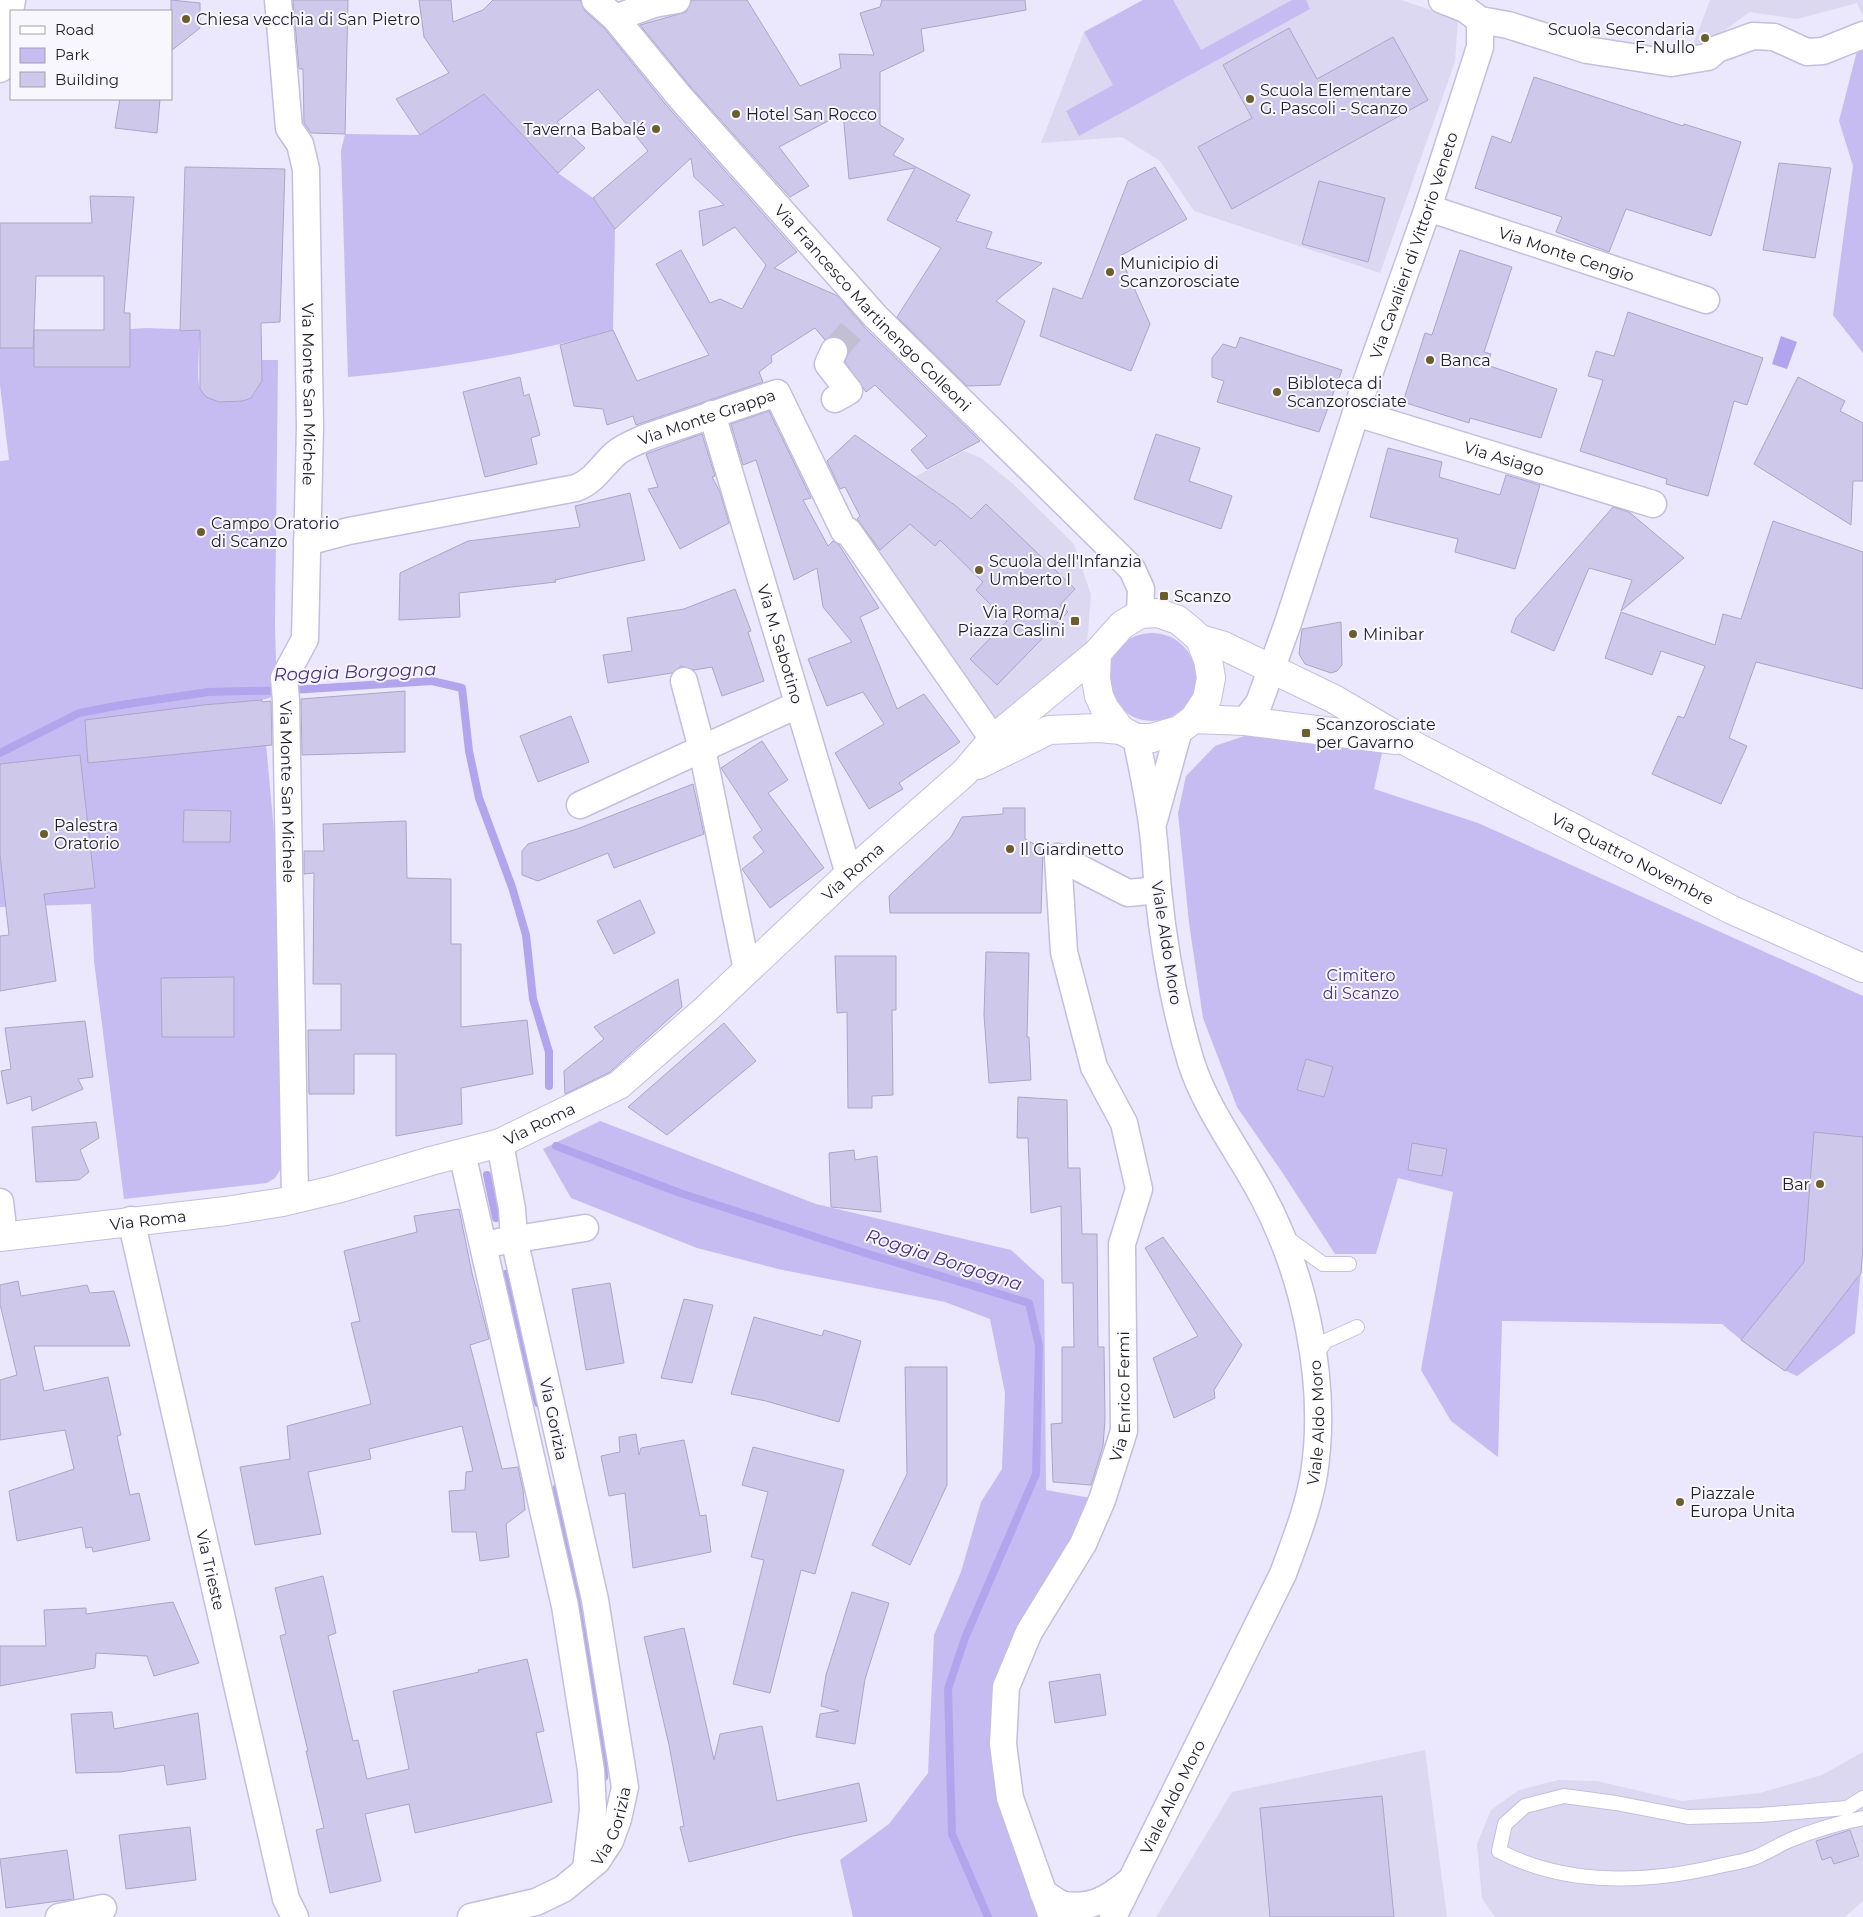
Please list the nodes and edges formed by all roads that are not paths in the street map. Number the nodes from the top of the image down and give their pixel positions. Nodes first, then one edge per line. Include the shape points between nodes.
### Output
1 (278, 0) edge
2 (594, 0) edge
3 (677, 0) edge
4 (1442, 0) edge
5 (10, 12) edge
6 (615, 18) junction
7 (1480, 20) junction
8 (1863, 35) edge
9 (0, 69) edge
10 (1428, 208) junction
11 (1706, 300) dead end
12 (834, 351) tunnel mouth
13 (835, 399) dead end
14 (1356, 413) junction
15 (712, 414) junction
16 (1653, 504) dead end
17 (307, 542) junction
18 (1140, 614) junction
19 (1200, 639) junction
20 (1096, 653) junction
21 (1270, 668) junction
22 (684, 681) dead end
23 (797, 705) junction
24 (1245, 721) junction
25 (1187, 725) junction
26 (1128, 734) junction
27 (993, 739) junction
28 (1407, 742) junction
29 (702, 749) junction
30 (964, 773) junction
31 (580, 805) dead end
32 (1152, 826) junction
33 (849, 874) junction
34 (1158, 890) junction
35 (1863, 968) edge
36 (747, 970) junction
37 (500, 1143) junction
38 (462, 1153) junction
39 (295, 1198) junction
40 (0, 1202) edge
41 (131, 1220) junction
42 (585, 1228) dead end
43 (1280, 1233) junction
44 (2, 1236) edge
45 (514, 1238) junction
46 (483, 1249) junction
47 (1349, 1264) dead end
48 (1357, 1327) dead end
49 (1314, 1357) junction
50 (595, 1600) junction
51 (565, 1606) junction
52 (1863, 1798) edge
53 (594, 1810) junction
54 (620, 1811) junction
55 (1863, 1818) edge
56 (586, 1869) junction
57 (1131, 1881) junction
58 (1043, 1893) junction
59 (103, 1908) dead end
60 (59, 1917) edge
61 (295, 1917) edge
62 (471, 1917) edge
63 (1052, 1917) edge
64 (1113, 1917) edge

1 - 17 street, Via Monte San Michele via 289,128 300,144 306,169 310,329
2 - 6 street, Via Francesco Martinengo Colleoni
3 - 6 street via 654,4
4 - 7 street via 1465,9
5 - 9 street
6 - 18 street, Via Francesco Martinengo Colleoni via 869,319 965,403 1132,569 1141,589
7 - 8 street via 1508,25 1586,50 1671,63 1708,58 1717,48 1752,36 1774,37 1807,52 1823,51
7 - 10 street, Via Cavalieri di Vittorio Veneto via 1480,47
10 - 11 street, Via Monte Cengio
10 - 14 street, Via Cavalieri di Vittorio Veneto
12 - 13 street via 828,364 849,391
14 - 16 street, Via Asiago
14 - 21 street, Via Cavalieri di Vittorio Veneto via 1288,623
15 - 17 street, Via Monte Grappa via 628,446 616,453 590,481 576,488 349,531
15 - 23 street, Via M. Sabotino
15 - 27 street, Via Monte Grappa via 777,393 844,531 848,530
17 - 39 street, Via Monte San Michele via 305,639 285,686
18 - 19 street via 1158,613 1178,620
18 - 20 street via 1122,625
19 - 21 street, Via Quattro Novembre via 1224,646
19 - 25 street via 1211,678 1207,699
20 - 26 street via 1099,696 1105,710
20 - 27 street, Via Roma
21 - 24 street via 1260,703
21 - 28 street, Via Quattro Novembre via 1334,699
22 - 29 street
23 - 29 street
23 - 33 street, Via M. Sabotino
24 - 25 street, Via Quattro Novembre
24 - 28 street, Via Quattro Novembre
25 - 26 street via 1152,738
25 - 32 street, Viale Aldo Moro
26 - 30 street, Via Roma via 1098,728 1049,730
26 - 32 street, Viale Aldo Moro
27 - 30 street, Via Roma
28 - 35 street, Via Quattro Novembre via 1732,910
29 - 31 street
29 - 36 street
30 - 33 street, Via Roma
32 - 34 street, Viale Aldo Moro
33 - 36 street, Via Roma
34 - 43 street, Viale Aldo Moro via 1171,984 1192,1064 1217,1118 1262,1194
34 - 58 street, Via Enrico Fermi via 1128,893 1058,857 1064,952 1094,1067 1124,1123 1139,1189 1122,1244 1124,1431 1102,1500 1083,1544 1029,1632 1006,1687 1003,1744 1010,1798
36 - 37 street, Via Roma via 619,1085
37 - 38 street, Via Roma
37 - 45 street, Via Gorizia
38 - 39 street, Via Roma
38 - 46 street, Via Gorizia
39 - 41 street, Via Roma via 226,1211
40 - 44 street
41 - 44 street, Via Roma
41 - 61 street, Via Trieste via 286,1899
42 - 45 street
43 - 47 lane via 1323,1264
43 - 49 street, Viale Aldo Moro via 1301,1296
45 - 46 street
45 - 50 street, Via Gorizia
46 - 51 street, Via Gorizia
48 - 49 lane via 1326,1341
49 - 57 street, Viale Aldo Moro via 1317,1428 1314,1474 1304,1519 1283,1574
50 - 51 street
50 - 54 street, Via Gorizia via 625,1787
51 - 53 street, Via Gorizia via 588,1743
52 - 55 lane via 1847,1808 1688,1817 1564,1796 1525,1806 1505,1824 1499,1851 1518,1860 1563,1872 1619,1880 1685,1875 1755,1857 1835,1823
53 - 54 street
53 - 56 street, Via Gorizia
54 - 56 street, Via Gorizia via 610,1841 597,1861
56 - 62 street, Via Gorizia via 562,1890 536,1902
57 - 58 street via 1105,1901 1091,1903 1063,1905
57 - 64 street, Viale Aldo Moro
58 - 63 street, Via Enrico Fermi
59 - 60 street

